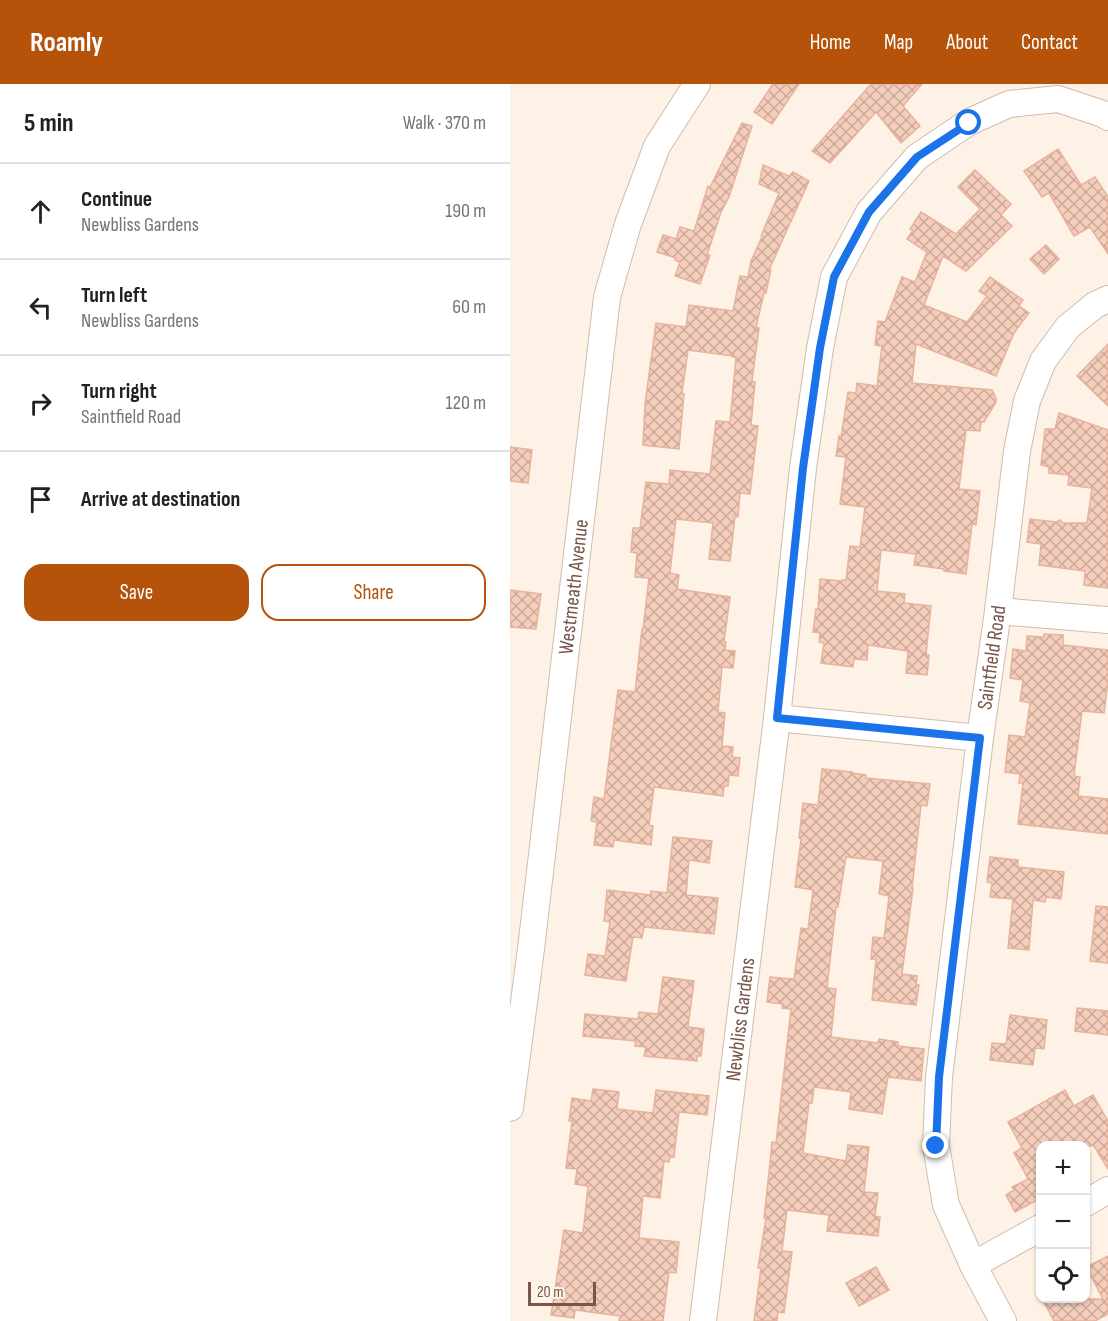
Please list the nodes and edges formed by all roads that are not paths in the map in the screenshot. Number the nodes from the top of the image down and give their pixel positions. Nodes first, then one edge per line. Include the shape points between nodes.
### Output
1 (697, 84) edge
2 (1108, 117) edge
3 (1108, 299) edge
4 (998, 611) junction
5 (1108, 620) edge
6 (777, 718) junction
7 (980, 738) junction
8 (510, 1108) edge
9 (1108, 1191) edge
10 (1090, 1201) edge
11 (1036, 1231) edge
12 (973, 1265) junction
13 (703, 1321) edge
14 (1003, 1321) edge

1 - 8 street, Westmeath Avenue via 657,146 628,224 608,297
2 - 6 street, Newbliss Gardens via 1058,99 1009,104 969,123 917,157 869,212 834,277 820,348 803,468
3 - 4 street, Saintfield Road via 1068,327 1043,361 1027,401 1017,451
4 - 5 street
4 - 7 street, Saintfield Road
6 - 7 street
6 - 13 street, Newbliss Gardens
7 - 12 street, Saintfield Road via 939,1077 936,1146 946,1205
9 - 10 street
11 - 12 street
12 - 14 street, Saintfield Road

